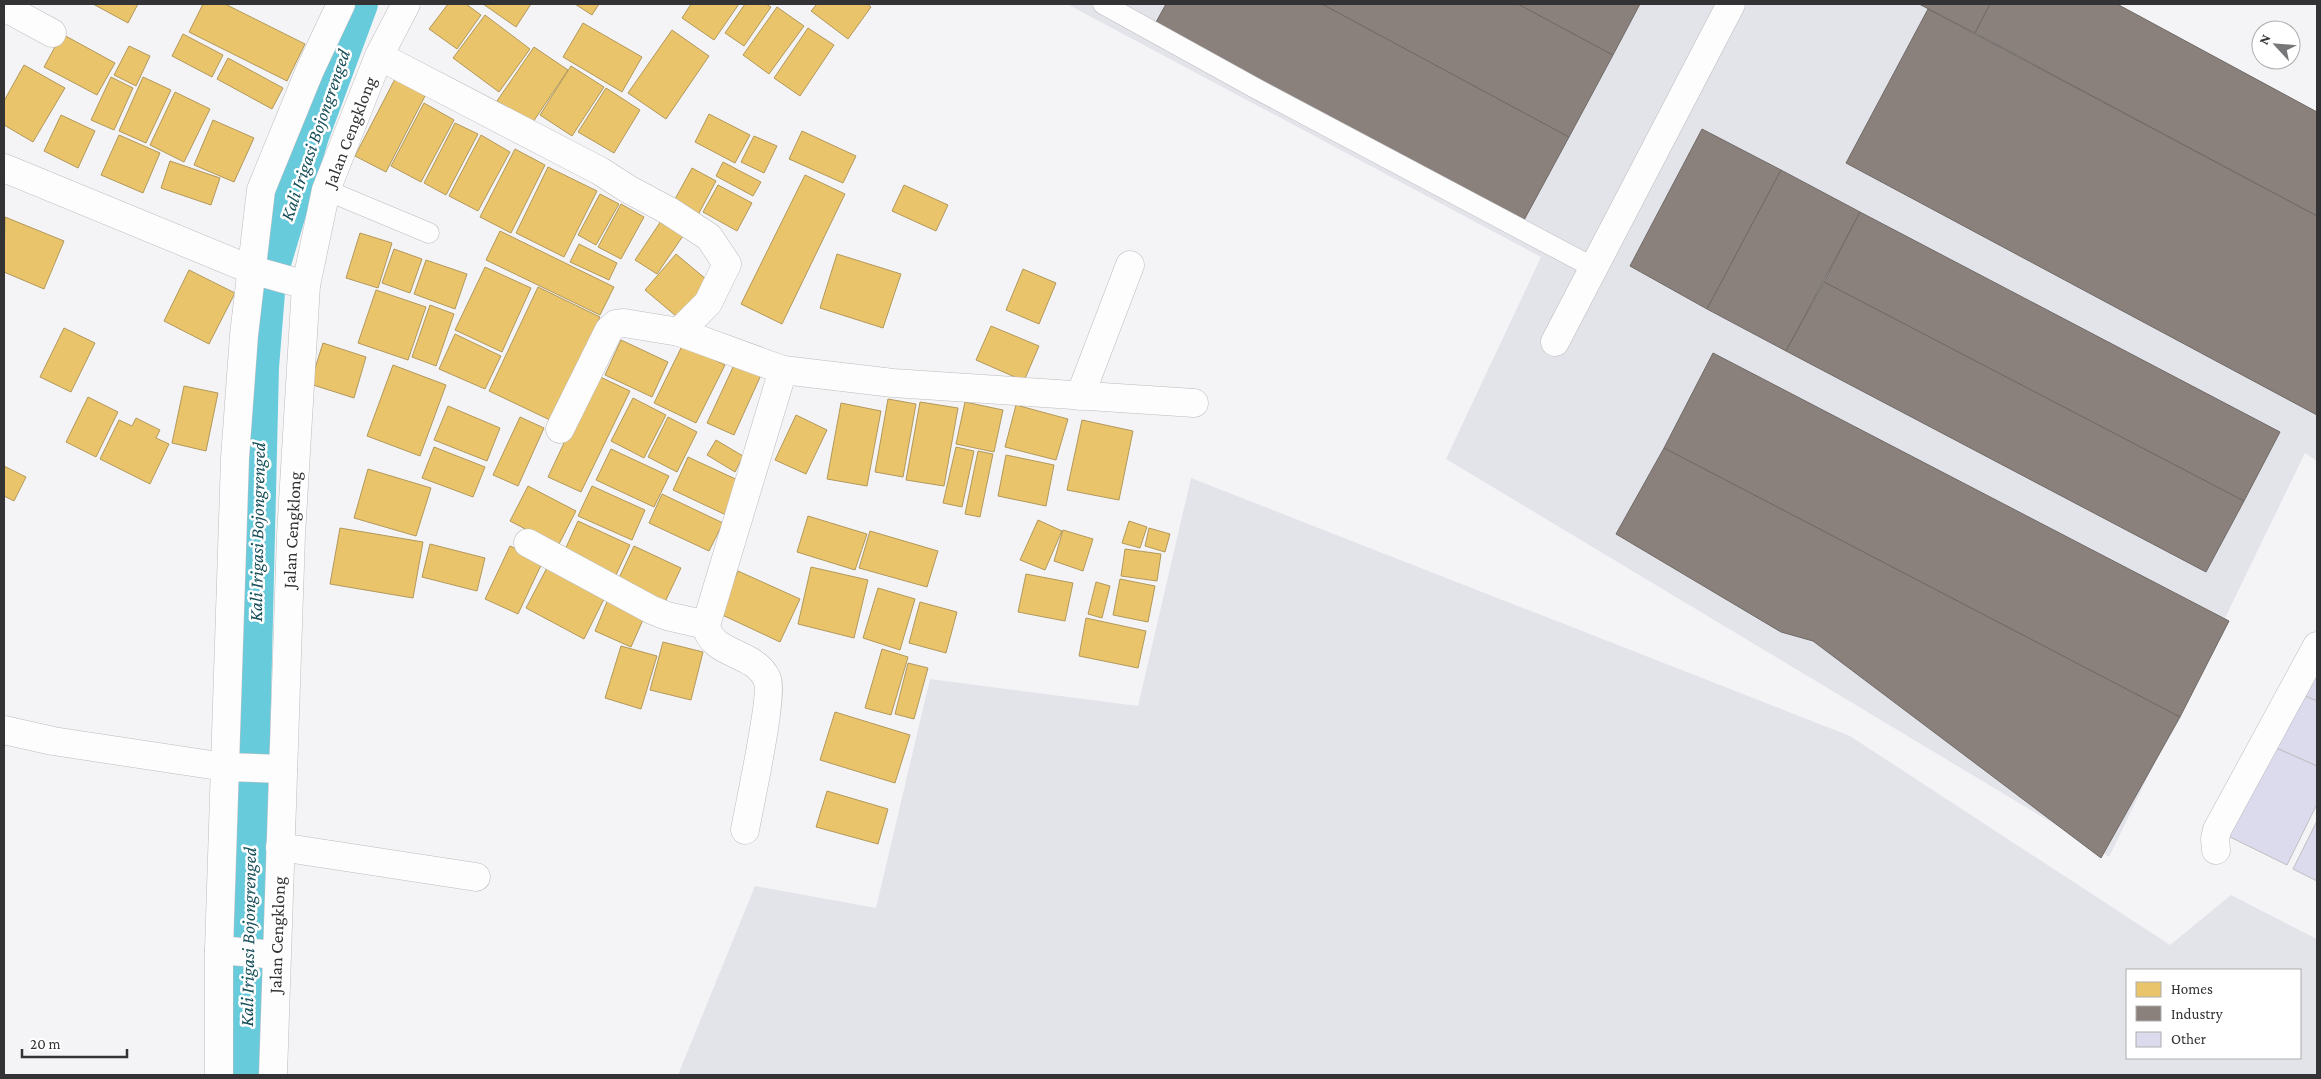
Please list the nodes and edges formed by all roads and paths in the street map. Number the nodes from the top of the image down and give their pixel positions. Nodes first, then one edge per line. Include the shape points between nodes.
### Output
1 (341, 4) edge
2 (406, 4) edge
3 (1103, 4) edge
4 (1731, 4) edge
5 (4, 7) edge
6 (52, 33) dead end
7 (379, 56) junction
8 (4, 168) edge
9 (326, 190) junction
10 (430, 233) dead end
11 (1130, 265) dead end
12 (1594, 268) junction
13 (256, 270) junction
14 (301, 283) junction
15 (679, 332) junction
16 (1555, 342) dead end
17 (782, 370) junction
18 (1080, 396) junction
19 (1194, 403) dead end
20 (560, 430) dead end
21 (528, 543) dead end
22 (706, 625) junction
23 (2317, 646) edge
24 (4, 730) edge
25 (229, 768) junction
26 (274, 769) junction
27 (745, 830) dead end
28 (280, 847) junction
29 (2216, 850) dead end
30 (476, 877) dead end
31 (224, 951) junction
32 (270, 955) junction
33 (219, 1075) edge
34 (273, 1075) edge

1 - 13 street via 261,190
2 - 7 street, Jalan Cengklong
3 - 12 lane
4 - 12 street
5 - 6 street
7 - 9 street, Jalan Cengklong
7 - 15 street via 600,171 709,237 727,264 708,303
8 - 13 street
9 - 10 lane
9 - 14 street, Jalan Cengklong
11 - 18 street
12 - 16 street
13 - 14 street
13 - 25 street via 244,334 234,458
14 - 26 street, Jalan Cengklong via 291,535
15 - 17 street
15 - 20 street via 616,324 609,330
17 - 18 street via 894,383
17 - 22 street
18 - 19 street
21 - 22 street via 652,610
22 - 27 street via 714,642 752,662 767,679 764,729
23 - 29 street via 2217,830
24 - 25 street via 53,741
25 - 26 street
25 - 31 street
26 - 28 street, Jalan Cengklong
28 - 30 street
28 - 32 street, Jalan Cengklong
31 - 32 street
31 - 33 street
32 - 34 street, Jalan Cengklong

